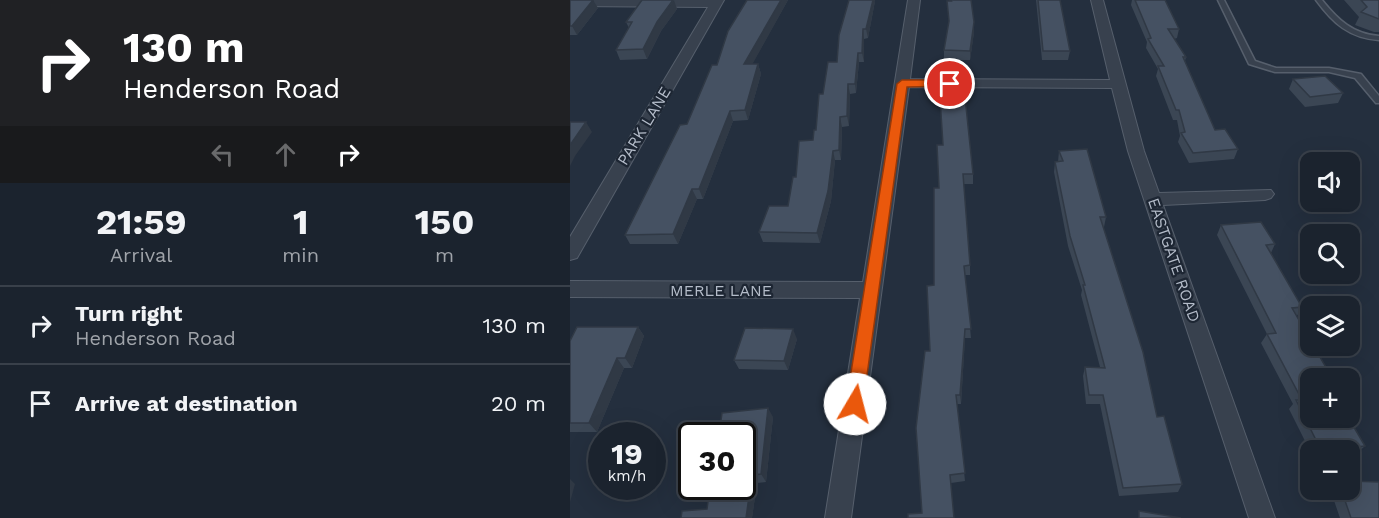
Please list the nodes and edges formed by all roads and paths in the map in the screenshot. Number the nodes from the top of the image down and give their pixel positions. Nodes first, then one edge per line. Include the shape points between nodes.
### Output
1 (914, 0) edge
2 (1097, 0) edge
3 (1221, 0) edge
4 (1319, 0) edge
5 (570, 2) edge
6 (718, 2) edge
7 (1379, 38) edge
8 (902, 84) junction
9 (1118, 84) junction
10 (1379, 101) edge
11 (1265, 194) dead end
12 (1153, 199) junction
13 (570, 253) edge
14 (570, 289) edge
15 (871, 290) junction
16 (838, 518) edge
17 (1262, 518) edge

1 - 8 street
2 - 9 street, EASTGATE ROAD
3 - 10 lane via 1252,62 1275,70 1329,70 1358,76
4 - 7 lane via 1336,23 1363,38
5 - 6 street
6 - 13 street, PARK LANE
8 - 9 street
8 - 15 street
9 - 12 street, EASTGATE ROAD
11 - 12 street
12 - 17 street, EASTGATE ROAD
14 - 15 street, MERLE LANE
15 - 16 street

